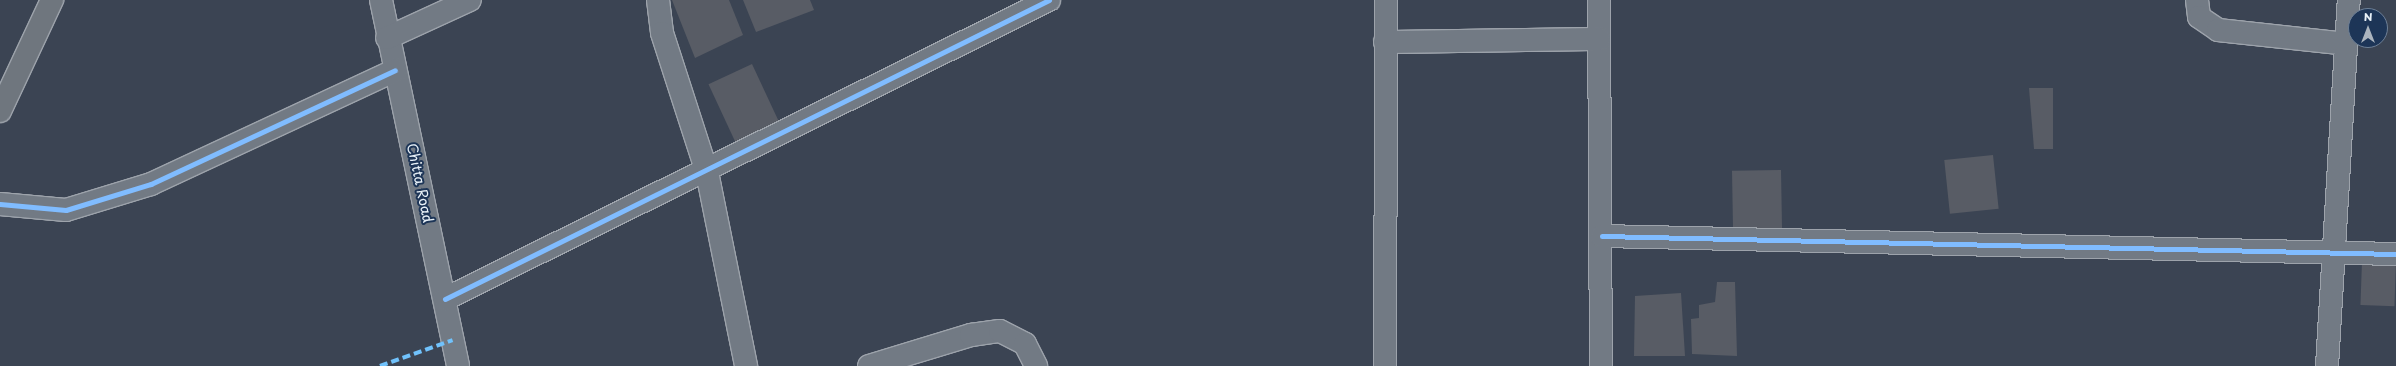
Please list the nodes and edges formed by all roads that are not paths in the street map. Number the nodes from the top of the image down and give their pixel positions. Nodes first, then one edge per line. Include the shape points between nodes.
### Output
1 (52, 0) edge
2 (380, 0) edge
3 (470, 0) edge
4 (658, 0) edge
5 (1049, 0) edge
6 (1386, 0) edge
7 (1599, 0) edge
8 (2197, 0) edge
9 (2349, 0) edge
10 (387, 38) junction
11 (1600, 39) junction
12 (1385, 42) junction
13 (2346, 44) junction
14 (394, 70) junction
15 (0, 111) edge
16 (707, 172) junction
17 (0, 204) edge
18 (1602, 236) junction
19 (2332, 254) junction
20 (2396, 254) edge
21 (445, 299) junction
22 (458, 366) edge
23 (746, 366) edge
24 (869, 366) edge
25 (1036, 366) edge
26 (1385, 366) edge
27 (1602, 366) edge
28 (2327, 366) edge

1 - 15 main road
2 - 10 street, Chitta Road
3 - 10 street
4 - 16 street via 662,33
5 - 16 street
6 - 12 street
7 - 11 street
8 - 13 street via 2200,17 2218,30
9 - 13 street
10 - 14 street, Chitta Road
11 - 12 street
11 - 18 street
12 - 26 street
13 - 19 street
14 - 17 street via 151,184 66,210
14 - 21 street, Chitta Road
16 - 21 street
16 - 23 street
18 - 19 street
18 - 27 street
19 - 20 street
19 - 28 street
21 - 22 street, Chitta Road
24 - 25 street via 971,335 1000,331 1025,344

